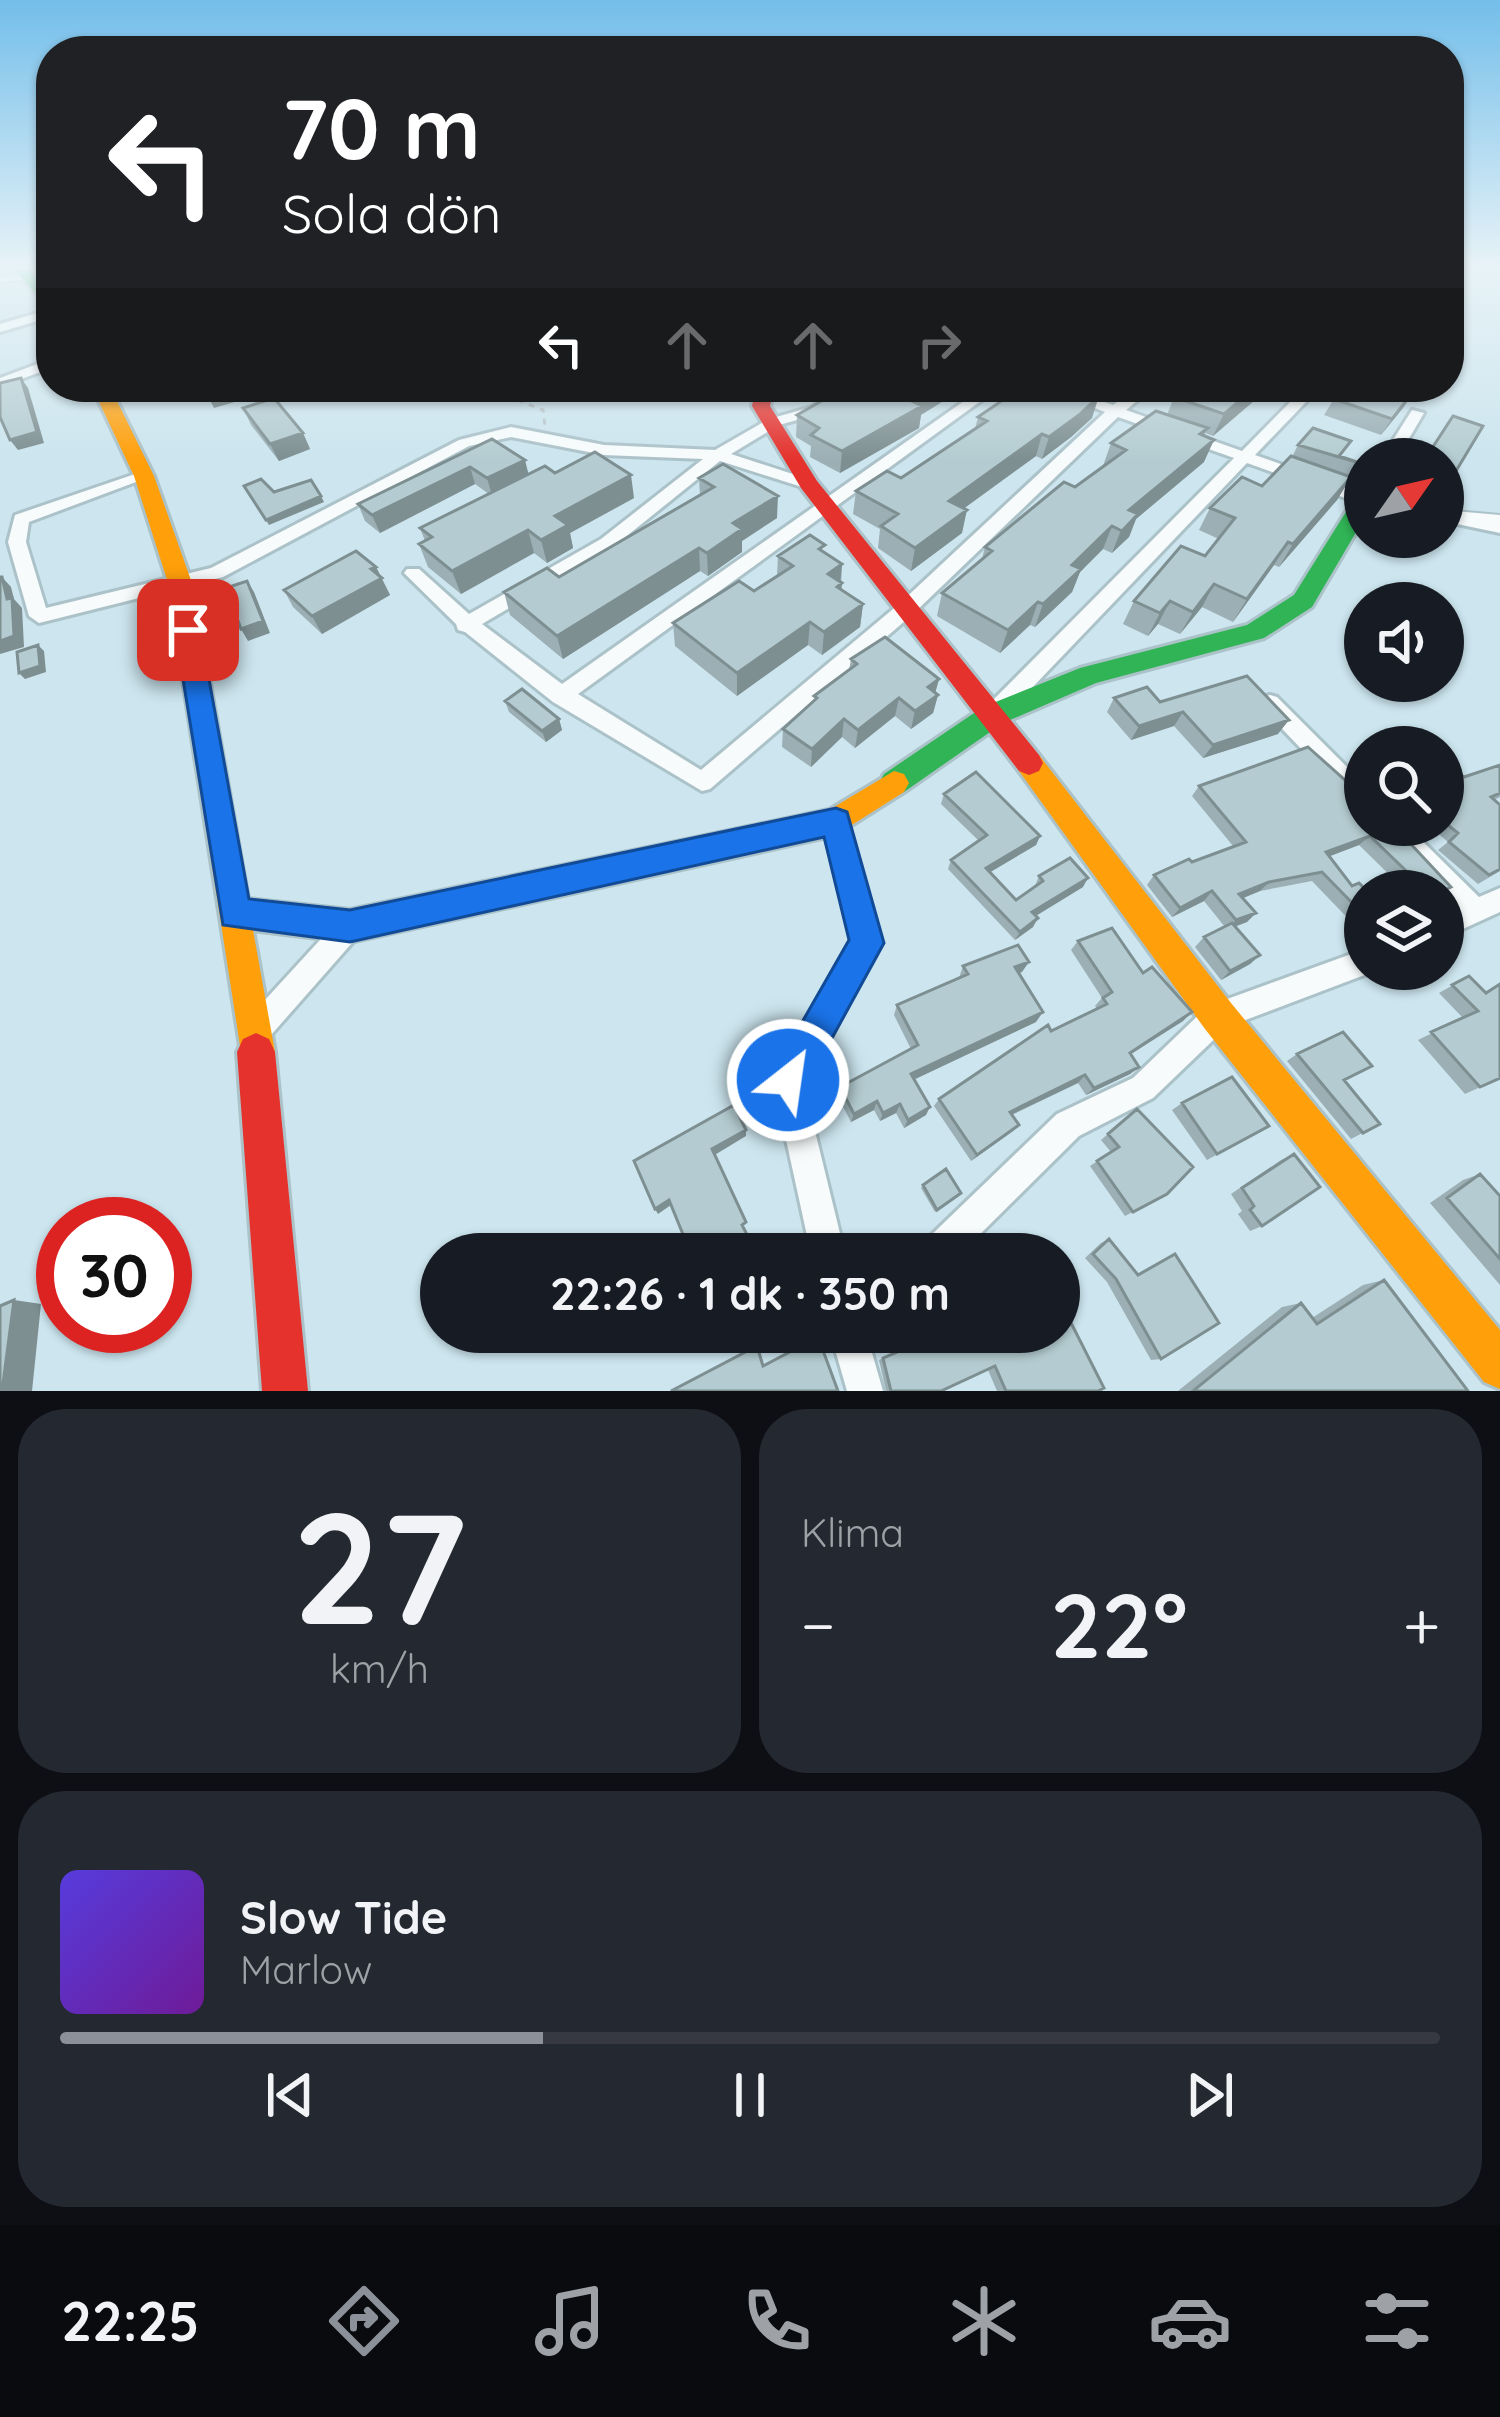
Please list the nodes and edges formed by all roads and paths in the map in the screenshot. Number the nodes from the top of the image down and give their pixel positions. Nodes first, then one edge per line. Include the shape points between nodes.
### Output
1 (36, 369) edge
2 (0, 383) edge
3 (108, 402) edge
4 (522, 402) edge
5 (762, 402) edge
6 (828, 402) edge
7 (973, 402) edge
8 (1093, 402) edge
9 (1127, 402) edge
10 (1298, 402) edge
11 (1116, 410) junction
12 (1417, 412) dead end
13 (774, 422) junction
14 (1402, 438) edge
15 (546, 439) junction
16 (604, 450) junction
17 (718, 455) junction
18 (1245, 458) junction
19 (583, 460) edge
20 (144, 476) junction
21 (808, 484) junction
22 (1344, 492) edge
23 (827, 509) junction
24 (1464, 518) edge
25 (21, 519) junction
26 (1500, 523) edge
27 (0, 526) edge
28 (1344, 534) edge
29 (22, 560) junction
30 (0, 567) edge
31 (413, 574) dead end
32 (180, 583) junction
33 (906, 609) junction
34 (465, 625) junction
35 (1248, 682) edge
36 (560, 696) junction
37 (993, 715) junction
38 (1344, 779) edge
39 (836, 822) junction
40 (1411, 846) edge
41 (1500, 899) edge
42 (1474, 910) junction
43 (235, 914) junction
44 (1464, 915) edge
45 (350, 926) junction
46 (1344, 970) edge
47 (1218, 1016) junction
48 (254, 1034) junction
49 (823, 1233) edge
50 (957, 1233) edge
51 (854, 1353) edge
52 (1500, 1366) edge
53 (285, 1391) edge
54 (865, 1391) edge

1 - 2 street
3 - 20 street
4 - 15 path via 543,410
5 - 13 street
6 - 13 street
7 - 23 street
8 - 11 street
9 - 11 street
10 - 18 street
11 - 18 street
11 - 33 street
12 - 14 street
13 - 17 street
13 - 21 street
15 - 16 street
15 - 32 street via 511,432 464,442 217,573
16 - 17 street
16 - 19 street
17 - 21 street
17 - 34 street via 607,543
18 - 22 street
18 - 37 street
20 - 25 street
20 - 32 street
21 - 23 street
23 - 33 street
23 - 36 street
24 - 26 street
25 - 27 street
25 - 29 street
28 - 37 street via 1304,601 1255,632 1089,675
29 - 30 street
29 - 32 street via 39,616
31 - 34 street
32 - 43 street
33 - 36 street via 702,782
33 - 37 street
34 - 36 street
35 - 38 street
37 - 39 street
37 - 47 street
39 - 45 street
39 - 49 street via 867,943 788,1080
40 - 42 street
41 - 42 street
42 - 44 street
43 - 45 street
43 - 48 street
45 - 48 street
46 - 47 street
47 - 50 street via 1143,1088 1068,1125
47 - 52 street
48 - 53 street
51 - 54 street

